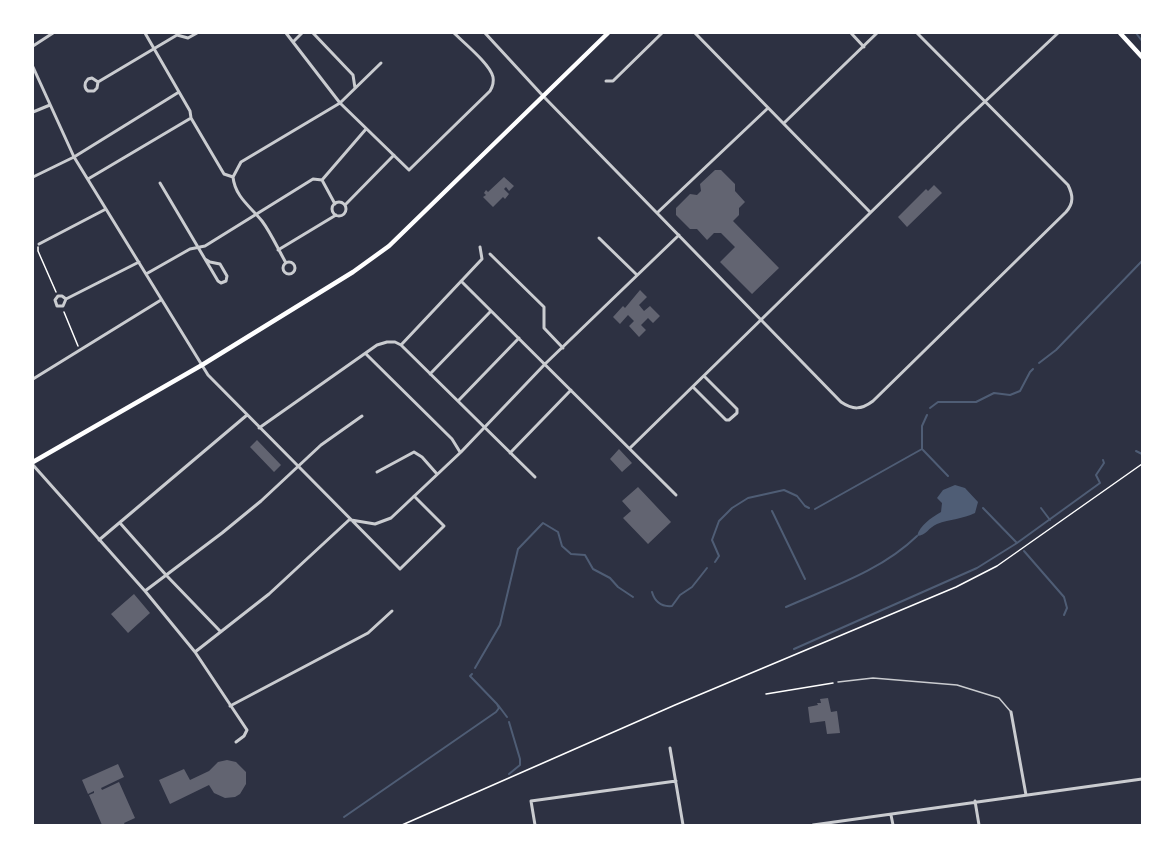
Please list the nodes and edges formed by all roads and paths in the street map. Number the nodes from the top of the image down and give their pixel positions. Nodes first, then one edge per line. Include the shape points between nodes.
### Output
1 (53, 33) edge
2 (145, 33) edge
3 (197, 33) edge
4 (286, 33) edge
5 (302, 33) edge
6 (313, 33) edge
7 (454, 33) edge
8 (484, 33) edge
9 (608, 33) edge
10 (662, 33) edge
11 (695, 33) edge
12 (851, 33) edge
13 (878, 33) edge
14 (917, 33) edge
15 (1058, 33) edge
16 (1120, 33) edge
17 (177, 34) edge
18 (293, 42) junction
19 (33, 46) edge
20 (864, 47) junction
21 (154, 49) junction
22 (1142, 57) edge
23 (381, 63) dead end
24 (33, 67) edge
25 (606, 81) dead end
26 (98, 82) junction
27 (355, 88) junction
28 (179, 92) junction
29 (544, 96) junction
30 (985, 101) junction
31 (340, 103) junction
32 (50, 105) junction
33 (768, 108) junction
34 (33, 112) edge
35 (191, 118) junction
36 (783, 123) junction
37 (366, 129) junction
38 (394, 155) junction
39 (74, 157) junction
40 (33, 177) edge
41 (233, 177) junction
42 (88, 179) junction
43 (322, 180) junction
44 (160, 183) dead end
45 (335, 204) junction
46 (345, 205) junction
47 (106, 209) junction
48 (657, 213) junction
49 (870, 213) junction
50 (255, 215) junction
51 (336, 215) junction
52 (679, 235) junction
53 (599, 238) dead end
54 (39, 244) joint
55 (198, 247) junction
56 (480, 247) dead end
57 (278, 250) junction
58 (490, 254) dead end
59 (206, 259) junction
60 (139, 262) junction
61 (286, 263) dead end
62 (146, 274) junction
63 (637, 275) junction
64 (461, 281) junction
65 (58, 296) junction
66 (66, 299) junction
67 (160, 300) junction
68 (62, 307) junction
69 (491, 310) junction
70 (761, 321) junction
71 (519, 338) junction
72 (401, 345) junction
73 (563, 348) junction
74 (80, 350) junction
75 (366, 354) junction
76 (545, 364) junction
77 (202, 365) junction
78 (430, 374) junction
79 (704, 376) junction
80 (33, 379) edge
81 (693, 387) junction
82 (571, 390) junction
83 (458, 401) junction
84 (246, 415) junction
85 (362, 416) dead end
86 (259, 428) junction
87 (485, 428) junction
88 (630, 448) junction
89 (461, 452) junction
90 (510, 453) junction
91 (33, 463) edge
92 (1142, 464) edge
93 (297, 467) junction
94 (377, 472) dead end
95 (437, 474) junction
96 (535, 477) dead end
97 (414, 495) junction
98 (676, 495) dead end
99 (349, 520) junction
100 (120, 523) junction
101 (99, 540) junction
102 (166, 575) junction
103 (145, 591) junction
104 (392, 611) dead end
105 (221, 632) junction
106 (195, 652) junction
107 (838, 682) joint
108 (766, 694) dead end
109 (230, 706) junction
110 (1011, 712) joint
111 (236, 742) dead end
112 (670, 748) dead end
113 (1142, 779) edge
114 (676, 781) junction
115 (1026, 795) junction
116 (975, 801) junction
117 (891, 815) junction
118 (402, 825) edge
119 (535, 825) edge
120 (682, 825) edge
121 (813, 825) edge
122 (893, 825) edge
123 (979, 825) edge

1 - 19 street
2 - 21 street
3 - 17 street via 188,38
4 - 18 street
5 - 18 street
6 - 27 street via 353,75
7 - 38 street via 491,70 494,79 490,91 409,170
8 - 29 street
9 - 29 main road
10 - 25 street via 613,81
11 - 33 street
12 - 20 street
13 - 20 street
14 - 30 street
15 - 30 street
16 - 22 main road
17 - 21 street
18 - 31 street
20 - 36 street
21 - 26 street
21 - 28 street
23 - 27 street
24 - 32 street
26 - 26 street via 88,79 88,91 98,88
27 - 31 street
28 - 35 street
28 - 39 street
29 - 48 street
29 - 77 main road via 389,246
30 - 49 street
30 - 70 street via 1065,182 1071,190 1070,208 873,401 859,409 841,402
31 - 37 street
31 - 41 street via 241,162
32 - 34 street
32 - 39 street
33 - 36 street
33 - 48 street
35 - 41 street via 224,174
35 - 42 street
36 - 49 street
37 - 38 street
37 - 43 street
38 - 46 street
39 - 40 street
39 - 42 street
41 - 50 street
42 - 47 street
43 - 45 street
43 - 50 street via 313,179
44 - 55 street
45 - 46 street
45 - 51 street via 332,210
46 - 51 street via 345,214
47 - 54 street
47 - 60 street
48 - 52 street
49 - 70 street
50 - 55 street
50 - 57 street
51 - 57 street
52 - 63 street
52 - 70 street
53 - 63 street
54 - 65 path via 38,251
55 - 59 street
55 - 62 street
56 - 64 street via 482,259
57 - 61 street
58 - 73 street via 544,307 544,328
59 - 59 street via 220,282 226,281 220,264
60 - 62 street
60 - 66 street
62 - 67 street
63 - 73 street
64 - 69 street
64 - 72 street
65 - 66 street
65 - 68 street via 55,303
66 - 68 street
67 - 74 street
67 - 77 street
68 - 74 path
69 - 71 street
69 - 78 street
70 - 79 street
71 - 76 street
71 - 83 street
72 - 75 street via 387,342
72 - 78 street
73 - 76 street
74 - 80 street
75 - 86 street
75 - 89 street
76 - 82 street
76 - 87 street
77 - 84 street
77 - 91 main road
78 - 83 street
79 - 81 street
79 - 81 street via 736,409 734,417 726,420
81 - 88 street
82 - 88 street
82 - 90 street
83 - 87 street
84 - 86 street
84 - 100 street
85 - 93 street
86 - 93 street
87 - 89 street
87 - 90 street
88 - 98 street
89 - 95 street
90 - 96 street
91 - 101 street
92 - 118 path via 997,566 956,587
93 - 99 street
93 - 102 street via 261,501
94 - 95 street via 414,452
95 - 97 street
97 - 99 street via 382,523
97 - 99 street via 444,525 400,569
99 - 105 street via 269,594
100 - 101 street
100 - 102 street
101 - 103 street
102 - 103 street
102 - 105 street
103 - 106 street
104 - 109 street via 368,633
105 - 106 street
106 - 109 street
107 - 108 path
107 - 110 lane via 873,678 957,685 999,698
109 - 111 street via 247,730
110 - 115 street
112 - 114 street
113 - 115 street
114 - 119 street via 531,801
114 - 120 street
115 - 116 street
116 - 117 street
116 - 123 street
117 - 121 street
117 - 122 street

